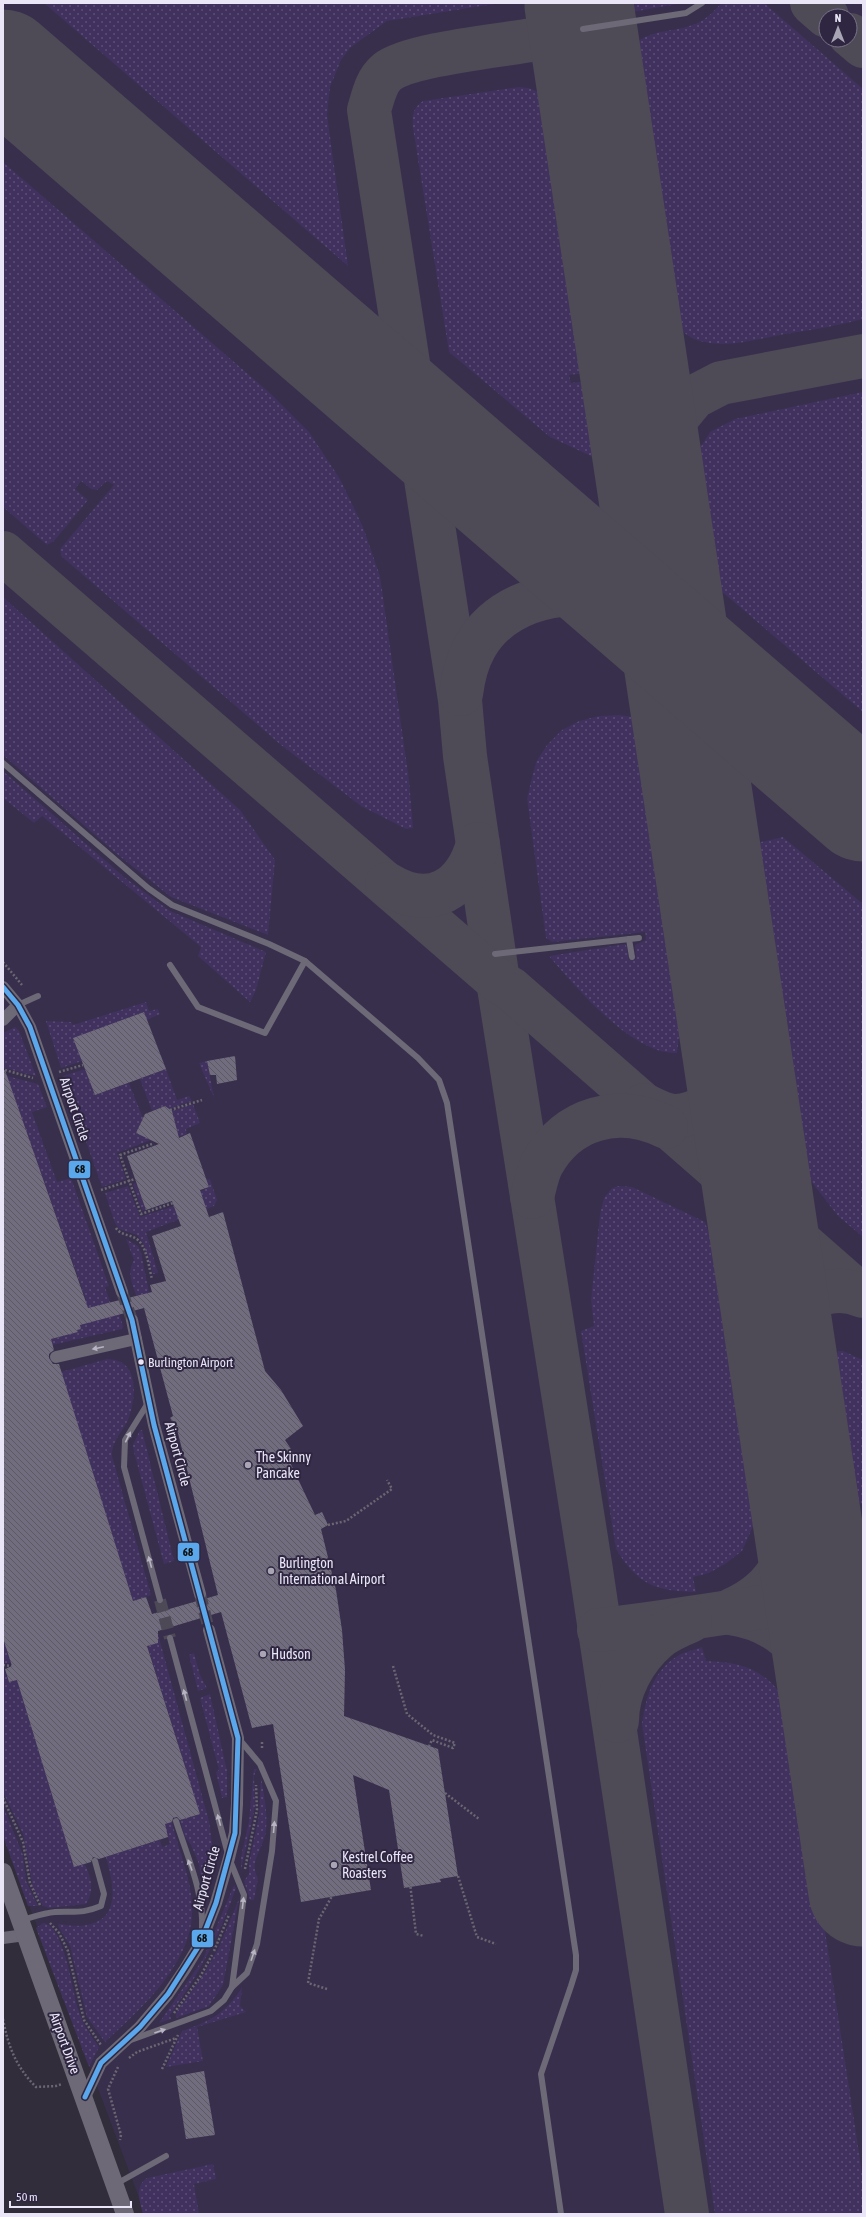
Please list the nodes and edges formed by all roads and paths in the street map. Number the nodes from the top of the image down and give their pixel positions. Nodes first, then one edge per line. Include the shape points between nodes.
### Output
1 (702, 3) edge
2 (583, 29) dead end
3 (3, 763) edge
4 (639, 938) dead end
5 (629, 940) junction
6 (495, 954) dead end
7 (632, 957) dead end
8 (305, 961) junction
9 (170, 965) dead end
10 (3, 987) edge
11 (38, 996) dead end
12 (18, 1005) junction
13 (3, 1020) edge
14 (83, 1065) dead end
15 (60, 1072) dead end
16 (202, 1100) dead end
17 (170, 1110) dead end
18 (152, 1144) dead end
19 (135, 1179) dead end
20 (129, 1181) junction
21 (100, 1190) dead end
22 (173, 1203) dead end
23 (122, 1292) tunnel mouth
24 (132, 1320) tunnel mouth
25 (136, 1339) junction
26 (56, 1357) dead end
27 (149, 1402) junction
28 (388, 1480) dead end
29 (328, 1525) dead end
30 (200, 1594) tunnel mouth
31 (160, 1600) tunnel mouth
32 (209, 1630) tunnel mouth
33 (170, 1638) tunnel mouth
34 (3, 1666) edge
35 (12, 1666) dead end
36 (393, 1666) dead end
37 (238, 1738) junction
38 (429, 1746) dead end
39 (445, 1793) dead end
40 (479, 1819) dead end
41 (176, 1821) dead end
42 (229, 1858) junction
43 (95, 1861) dead end
44 (3, 1872) edge
45 (458, 1876) dead end
46 (410, 1883) dead end
47 (332, 1896) dead end
48 (23, 1928) junction
49 (424, 1936) dead end
50 (3, 1938) edge
51 (200, 1944) junction
52 (496, 1944) dead end
53 (232, 1987) junction
54 (327, 1989) dead end
55 (3, 2019) edge
56 (176, 2038) dead end
57 (123, 2043) junction
58 (125, 2061) dead end
59 (119, 2065) dead end
60 (78, 2077) junction
61 (85, 2097) junction
62 (120, 2140) dead end
63 (166, 2156) dead end
64 (115, 2184) junction
65 (125, 2214) edge
66 (561, 2214) edge

1 - 2 lane via 686,13
3 - 8 lane via 148,888 172,905
4 - 5 lane
5 - 6 lane
5 - 7 lane
8 - 9 lane via 265,1033 198,1007
8 - 66 lane via 418,1058 439,1080 447,1103 576,1955 576,1970 541,2074
10 - 12 street, Airport Circle
11 - 12 lane
12 - 13 street
12 - 23 street, Airport Circle via 39,1051
14 - 15 path
16 - 17 path
18 - 20 path via 120,1155
19 - 20 path
20 - 21 path
20 - 22 path via 142,1214
24 - 25 street, Airport Circle
25 -> 26 street
25 - 27 street, Airport Circle
27 - 30 street, Airport Circle
31 -> 27 lane via 124,1467 125,1440
28 - 29 path via 392,1489 346,1521
32 - 37 street, Airport Circle
42 -> 33 lane
34 - 35 path
36 - 38 path via 407,1714 432,1735 454,1743 453,1748 432,1740
37 - 42 street, Airport Circle via 235,1832
53 -> 37 lane via 247,1973 257,1944 272,1851 276,1801 260,1764
39 - 40 path
51 -> 41 lane via 203,1913 197,1883
42 - 51 street, Airport Circle via 216,1903
53 -> 42 lane via 244,1895
43 - 48 lane via 104,1894 101,1906 72,1914 44,1914
44 - 48 main road, Airport Drive
45 - 52 path via 477,1937
46 - 49 path via 416,1934
47 - 54 path via 319,1919 308,1983
48 - 50 street
48 - 60 main road, Airport Drive
51 - 57 street, Airport Circle via 168,1994
57 -> 53 lane via 211,2011 224,2000
55 - 60 path via 16,2063 36,2087 56,2086
56 - 58 path via 137,2052
57 - 61 street, Airport Circle via 101,2063
59 - 62 path via 108,2089 121,2134
60 - 61 main road, Airport Drive
61 - 64 main road, Airport Drive
63 - 64 lane
64 - 65 main road, Airport Drive

